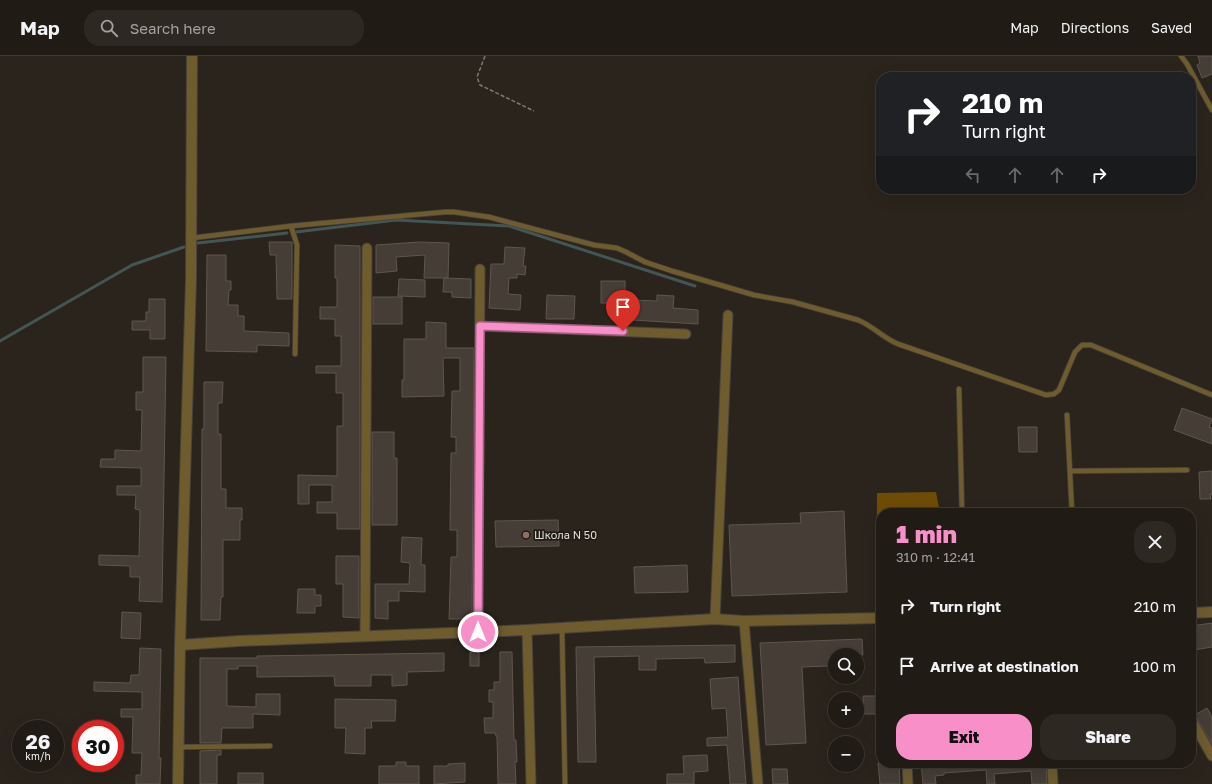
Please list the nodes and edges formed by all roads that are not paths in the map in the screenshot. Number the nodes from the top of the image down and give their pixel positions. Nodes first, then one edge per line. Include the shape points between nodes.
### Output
1 (192, 56) edge
2 (1181, 56) edge
3 (1191, 72) edge
4 (1196, 81) edge
5 (1212, 110) edge
6 (291, 226) junction
7 (192, 238) junction
8 (368, 248) dead end
9 (480, 269) dead end
10 (728, 315) dead end
11 (480, 326) junction
12 (686, 334) dead end
13 (295, 354) dead end
14 (959, 389) dead end
15 (1212, 395) edge
16 (1067, 416) dead end
17 (1187, 470) dead end
18 (1070, 471) junction
19 (962, 508) edge
20 (1072, 508) edge
21 (1212, 612) edge
22 (1196, 613) edge
23 (876, 618) edge
24 (715, 619) junction
25 (744, 622) junction
26 (562, 628) junction
27 (527, 630) junction
28 (478, 632) junction
29 (365, 636) junction
30 (180, 645) junction
31 (1196, 728) edge
32 (270, 746) dead end
33 (179, 747) junction
34 (1212, 756) edge
35 (907, 768) edge
36 (1052, 768) edge
37 (178, 784) edge
38 (531, 784) edge
39 (565, 784) edge
40 (758, 784) edge
41 (908, 784) edge
42 (1053, 784) edge

1 - 7 street
2 - 3 lane
4 - 5 lane
6 - 7 lane
6 - 13 lane via 297,245
6 - 15 lane via 445,212 489,216 617,248 644,262 754,295 793,302 858,320 898,344 1046,395 1059,390 1075,352 1082,345 1091,345
7 - 30 street
8 - 29 street
9 - 11 street
10 - 24 street
11 - 12 street
11 - 28 street
14 - 19 lane
16 - 18 lane
17 - 18 lane
18 - 20 lane
21 - 22 street
23 - 25 street
24 - 25 street
24 - 26 street
25 - 40 street
26 - 27 street
26 - 39 lane
27 - 28 street
27 - 38 street
28 - 29 street
29 - 30 street
30 - 33 street
31 - 34 street
32 - 33 lane
33 - 37 street
35 - 41 street
36 - 42 street

